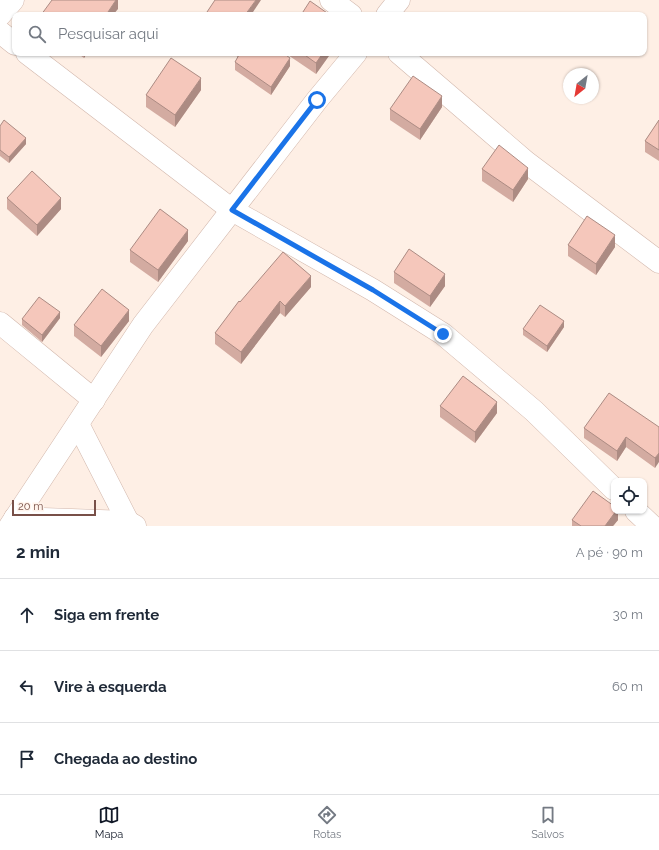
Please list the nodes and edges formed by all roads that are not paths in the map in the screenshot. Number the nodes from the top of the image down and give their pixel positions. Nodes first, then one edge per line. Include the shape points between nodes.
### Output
1 (13, 0) edge
2 (331, 0) edge
3 (399, 0) edge
4 (347, 12) edge
5 (389, 12) edge
6 (0, 15) edge
7 (0, 32) edge
8 (12, 42) edge
9 (31, 56) edge
10 (354, 56) edge
11 (402, 56) edge
12 (232, 210) junction
13 (659, 262) edge
14 (0, 323) edge
15 (94, 400) junction
16 (78, 424) junction
17 (611, 486) edge
18 (639, 514) edge
19 (13, 522) edge
20 (131, 524) edge
21 (652, 526) edge

1 - 6 street
2 - 4 street
3 - 5 street
7 - 8 street
9 - 12 street
10 - 12 street
11 - 13 street via 526,162
12 - 15 street via 144,325
12 - 17 street via 373,290 443,334 534,411
14 - 15 street
15 - 16 street
16 - 19 street
16 - 20 street
18 - 21 street
19 - 20 street

